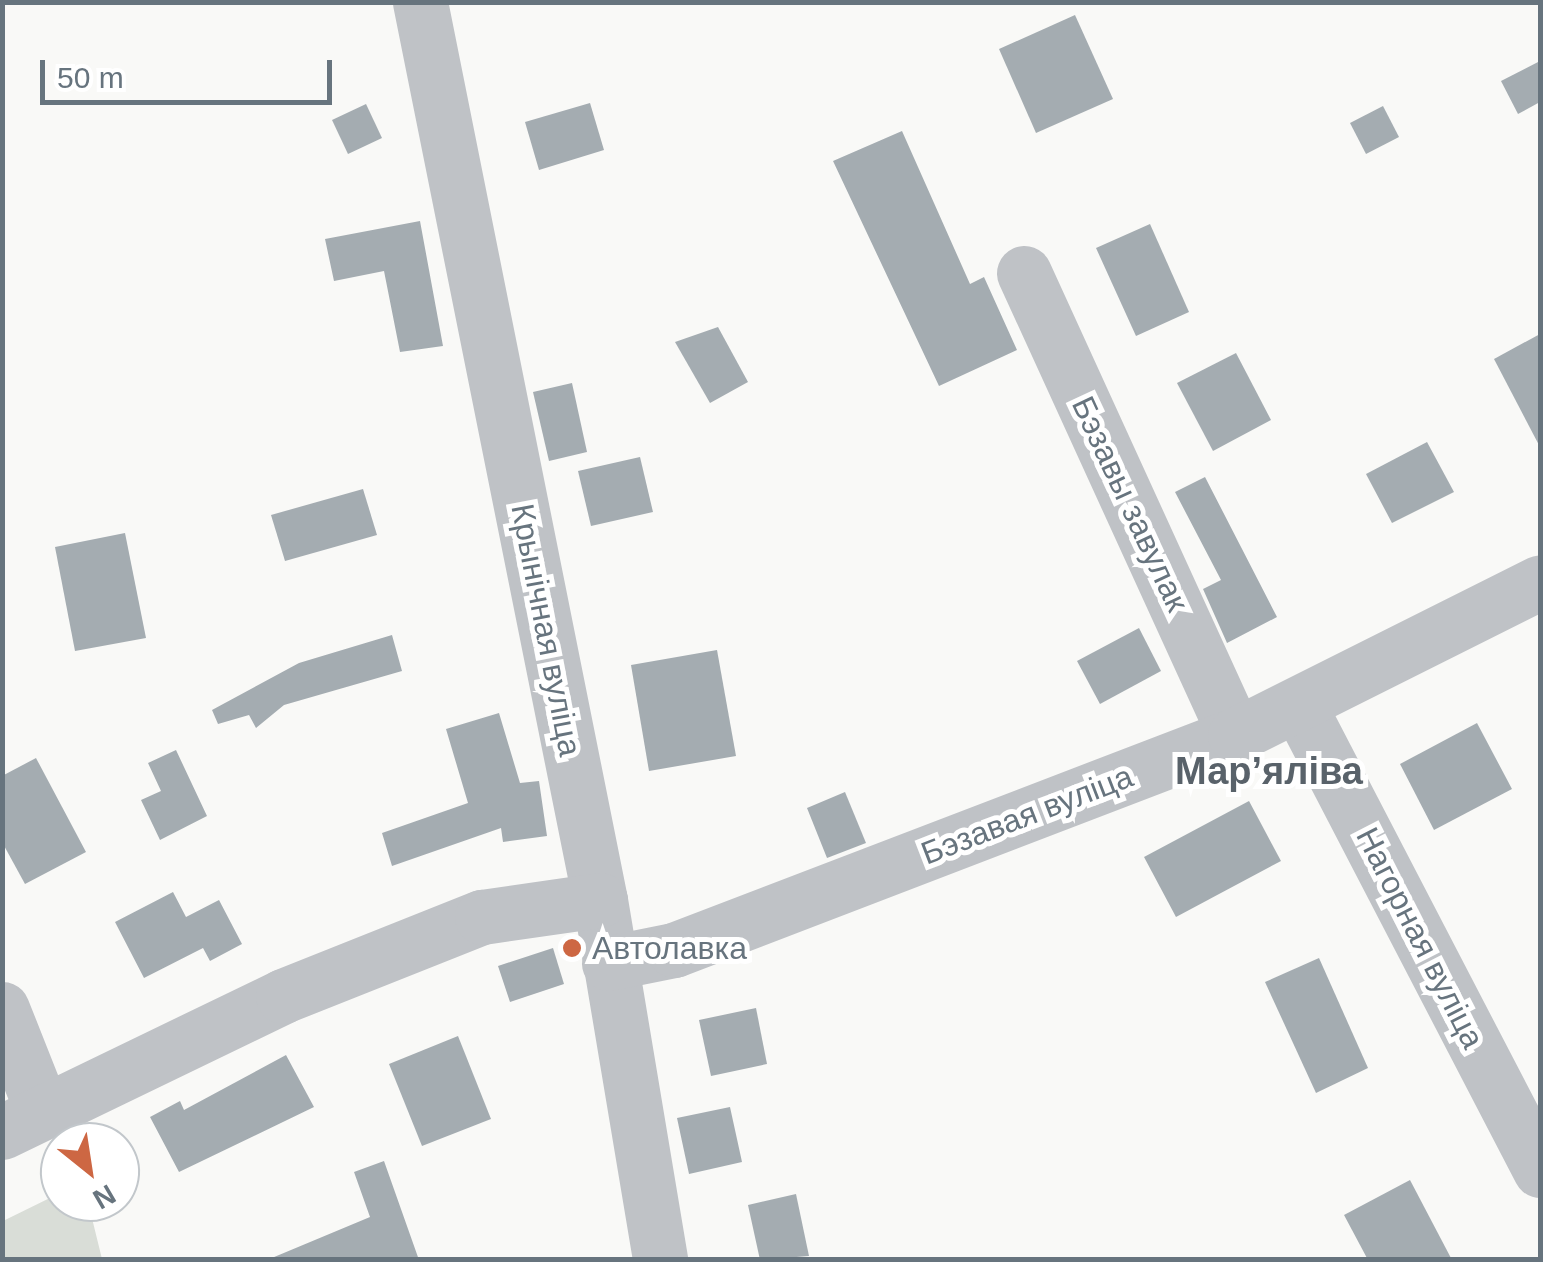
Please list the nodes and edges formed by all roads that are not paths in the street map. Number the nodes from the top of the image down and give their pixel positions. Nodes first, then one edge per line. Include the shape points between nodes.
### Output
1 (420, 2) edge
2 (1024, 273) dead end
3 (1540, 582) edge
4 (1299, 706) junction
5 (1235, 735) junction
6 (600, 900) junction
7 (609, 963) junction
8 (2, 1010) edge
9 (22, 1121) edge
10 (1540, 1170) edge
11 (660, 1260) edge

1 - 6 street, Крынічная вуліца
2 - 5 street, Бэзавы завулак
3 - 4 street, Бэзавая вуліца
4 - 5 street, Бэзавая вуліца
4 - 10 street, Нагорная вуліца
5 - 7 street, Бэзавая вуліца via 674,950
6 - 7 street, Крынічная вуліца
6 - 9 street via 482,917 283,996
7 - 11 street, Крынічная вуліца
8 - 9 street

